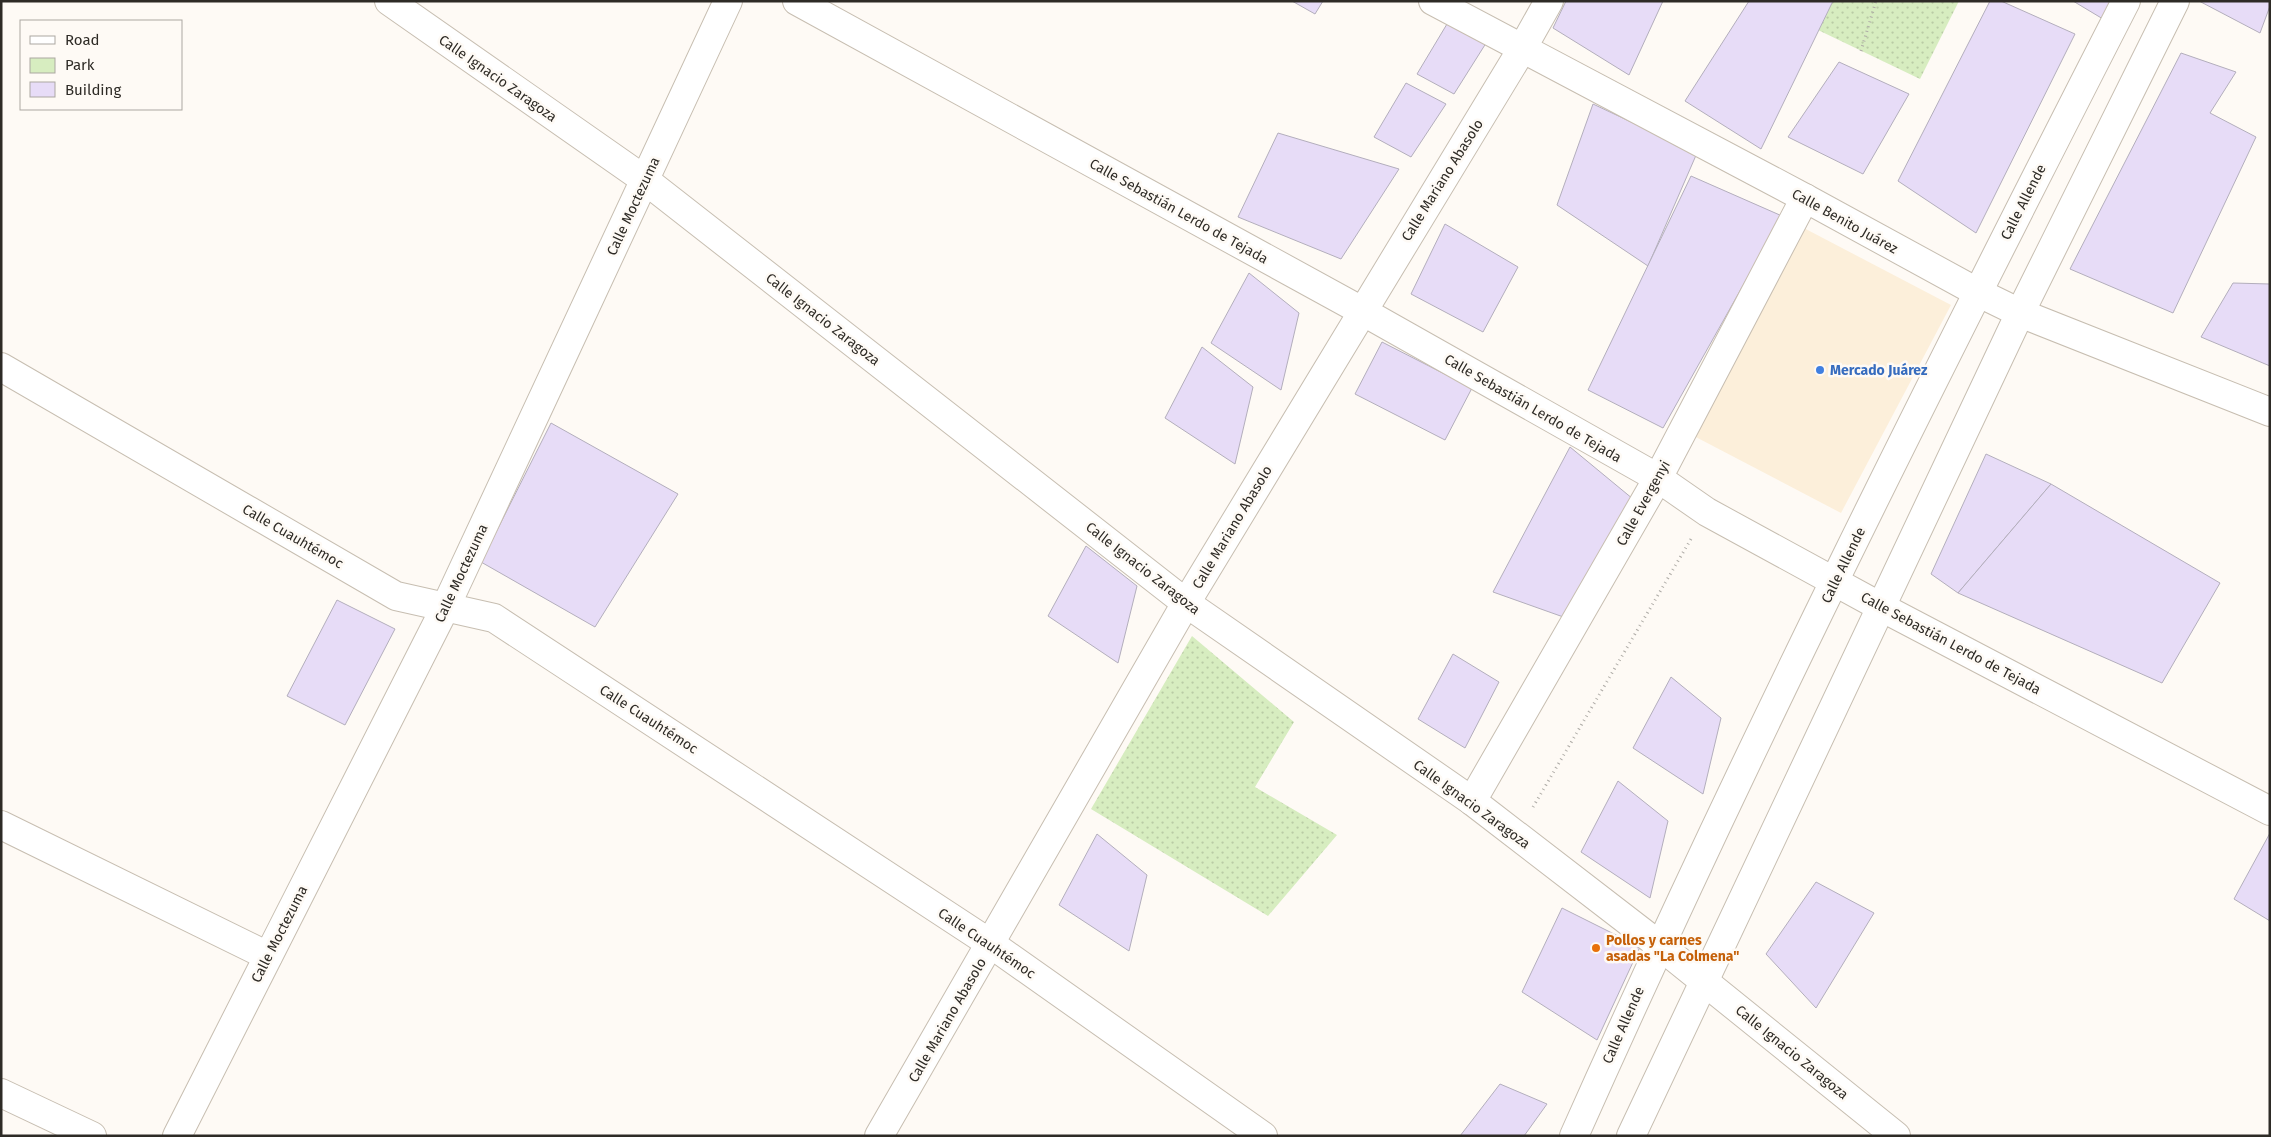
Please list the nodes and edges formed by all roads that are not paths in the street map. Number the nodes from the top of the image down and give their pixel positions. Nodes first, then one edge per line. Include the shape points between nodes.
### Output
1 (389, 1) edge
2 (728, 1) edge
3 (797, 1) edge
4 (1433, 1) edge
5 (1549, 1) edge
6 (2126, 1) edge
7 (2175, 1) edge
8 (1522, 49) junction
9 (645, 180) junction
10 (1805, 198) junction
11 (1977, 292) junction
12 (1362, 311) junction
13 (2020, 314) junction
14 (1, 367) edge
15 (2270, 412) edge
16 (1658, 478) junction
17 (1835, 582) junction
18 (1186, 603) junction
19 (446, 606) junction
20 (1881, 607) junction
21 (1472, 801) junction
22 (2270, 811) edge
23 (1, 825) edge
24 (991, 944) junction
25 (1659, 945) junction
26 (268, 956) junction
27 (1703, 981) junction
28 (1, 1093) edge
29 (1255, 1133) edge
30 (92, 1136) edge
31 (178, 1136) edge
32 (879, 1136) edge
33 (1574, 1136) edge
34 (1631, 1136) edge
35 (1896, 1136) edge

1 - 9 street, Calle Ignacio Zaragoza
2 - 9 street, Calle Moctezuma
3 - 12 street, Calle Sebastián Lerdo de Tejada
4 - 8 street, Calle Benito Juárez
5 - 8 street, Calle Mariano Abasolo
6 - 11 street, Calle Allende
7 - 13 street
8 - 10 street, Calle Benito Juárez
8 - 12 street, Calle Mariano Abasolo
9 - 18 street, Calle Ignacio Zaragoza
9 - 19 street, Calle Moctezuma
10 - 11 street, Calle Benito Juárez
10 - 16 street, Calle Evergenyi
11 - 13 street, Calle Benito Juárez
11 - 17 street, Calle Allende
12 - 16 street, Calle Sebastián Lerdo de Tejada
12 - 18 street, Calle Mariano Abasolo
13 - 15 street, Calle Benito Juárez
13 - 20 street
14 - 19 street, Calle Cuauhtémoc via 396,596
16 - 17 street, Calle Sebastián Lerdo de Tejada via 1707,512
16 - 21 street, Calle Evergenyi
17 - 20 street, Calle Sebastián Lerdo de Tejada
17 - 25 street, Calle Allende
18 - 21 street, Calle Ignacio Zaragoza
18 - 24 street, Calle Mariano Abasolo
19 - 24 street, Calle Cuauhtémoc via 494,618
19 - 26 street, Calle Moctezuma
20 - 22 street, Calle Sebastián Lerdo de Tejada
20 - 27 street
21 - 25 street, Calle Ignacio Zaragoza
23 - 26 street
24 - 29 street, Calle Cuauhtémoc
24 - 32 street, Calle Mariano Abasolo
25 - 27 street, Calle Ignacio Zaragoza
25 - 33 street, Calle Allende
26 - 31 street, Calle Moctezuma
27 - 34 street
27 - 35 street, Calle Ignacio Zaragoza
28 - 30 street

